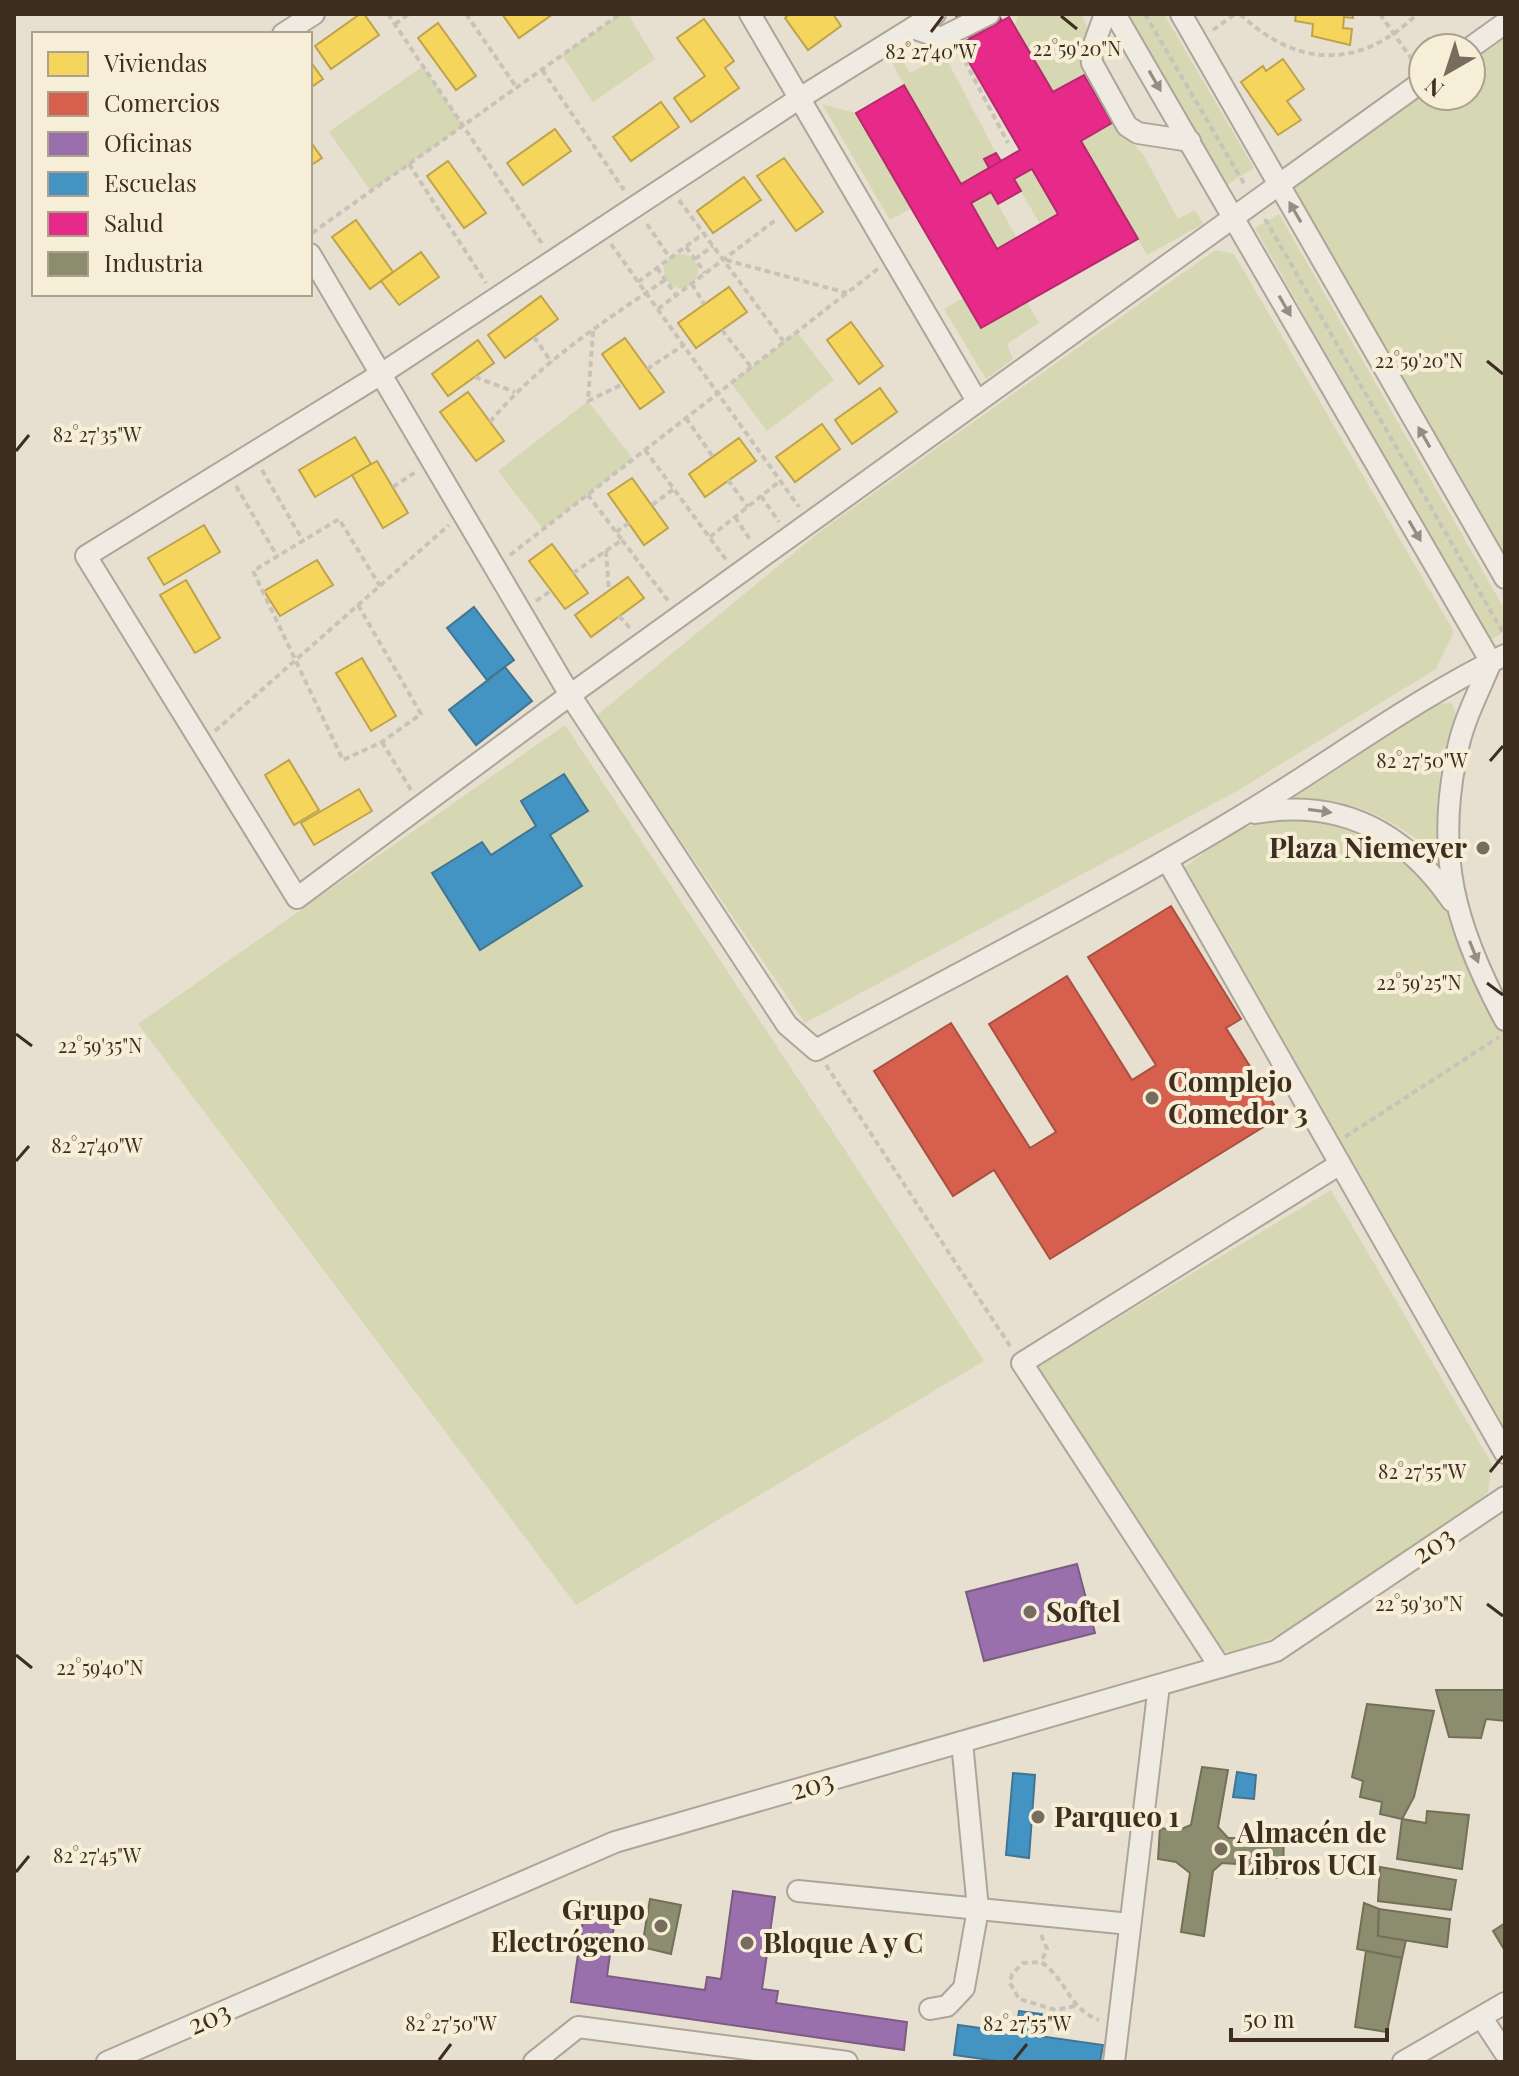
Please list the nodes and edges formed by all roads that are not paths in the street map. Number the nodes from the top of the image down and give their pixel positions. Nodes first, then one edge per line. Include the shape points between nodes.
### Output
1 (314, 14) edge
2 (750, 14) edge
3 (935, 14) edge
4 (989, 14) edge
5 (1105, 14) edge
6 (1115, 14) edge
7 (1181, 14) edge
8 (1505, 23) edge
9 (913, 28) junction
10 (286, 32) edge
11 (1487, 36) edge
12 (1407, 84) edge
13 (800, 98) junction
14 (1190, 141) junction
15 (1279, 183) junction
16 (1233, 216) junction
17 (312, 257) edge
18 (381, 374) junction
19 (977, 401) junction
20 (1505, 578) edge
21 (1498, 658) edge
22 (570, 695) junction
23 (1243, 815) junction
24 (1167, 860) junction
25 (1455, 906) junction
26 (1505, 1020) edge
27 (1336, 1156) junction
28 (1505, 1453) edge
29 (1505, 1497) edge
30 (1220, 1667) junction
31 (1159, 1685) junction
32 (962, 1742) junction
33 (798, 1891) dead end
34 (978, 1909) junction
35 (1130, 1924) junction
36 (1505, 2003) edge
37 (930, 2009) dead end
38 (1482, 2018) junction
39 (1505, 2053) edge
40 (107, 2062) edge
41 (534, 2062) edge
42 (847, 2062) edge
43 (1114, 2062) edge
44 (1403, 2062) edge

1 - 10 street
2 - 13 street
3 - 9 street
4 - 9 street via 941,38
5 - 14 street via 1092,63 1127,126 1138,133
6 -> 14 street
7 - 15 street
8 - 11 street
9 - 13 street
12 - 15 street
13 - 18 street
13 - 19 street
14 - 16 street
15 - 16 street
20 -> 15 street
16 - 19 street
16 -> 21 street
17 - 18 street
18 - 22 street
18 - 22 street via 86,556 297,898
19 - 22 street
21 - 23 street via 1438,688
21 - 25 street via 1456,760 1446,830
22 - 24 street via 787,1025 816,1050
23 - 24 street
23 -> 25 street via 1288,807 1329,811 1367,824 1402,845 1432,873
24 - 27 street
25 -> 26 street
27 - 28 street
27 - 30 street via 1022,1363
29 - 30 street, 203 via 1276,1651
30 - 31 street, 203
31 - 32 street, 203
31 - 35 street
32 - 34 street
32 - 40 street, 203 via 615,1842
33 - 34 street
34 - 35 street
34 - 37 street via 964,1988 947,2006
35 - 43 street
36 - 38 street
38 - 39 street
38 - 44 street
41 - 42 street via 578,2027

